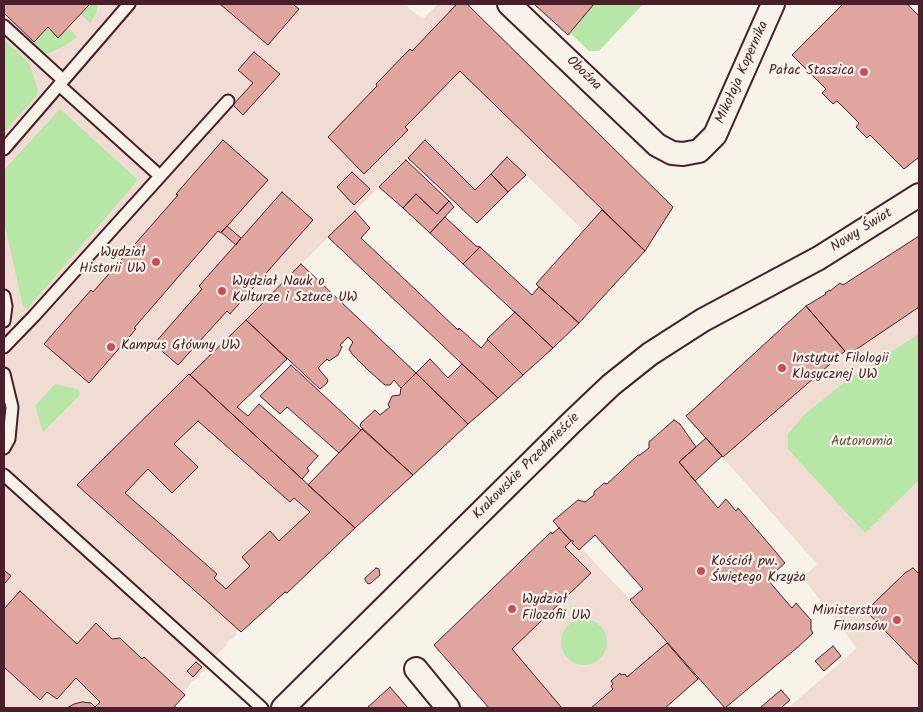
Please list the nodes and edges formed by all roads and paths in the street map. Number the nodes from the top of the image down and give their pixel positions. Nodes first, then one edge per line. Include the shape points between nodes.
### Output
1 (129, 4) edge
2 (509, 4) edge
3 (773, 4) edge
4 (4, 26) edge
5 (61, 83) junction
6 (228, 101) dead end
7 (657, 145) joint
8 (4, 149) edge
9 (160, 176) junction
10 (919, 195) edge
11 (804, 267) joint
12 (4, 296) edge
13 (4, 321) edge
14 (4, 347) edge
15 (4, 374) edge
16 (4, 448) edge
17 (4, 475) edge
18 (416, 669) dead end
19 (262, 708) edge
20 (283, 708) edge
21 (448, 708) edge

1 - 5 lane
2 - 7 street, Oboźna
3 - 7 street, Mikołaja Kopernika via 715,135 693,153 672,153
4 - 5 lane
5 - 8 lane
5 - 9 lane
6 - 9 lane
9 - 14 lane
10 - 11 street, Nowy Świat
11 - 20 street, Krakowskie Przedmieście via 671,339 611,385
12 - 13 lane
15 - 16 lane via 12,407 9,439
17 - 19 lane
18 - 21 street

